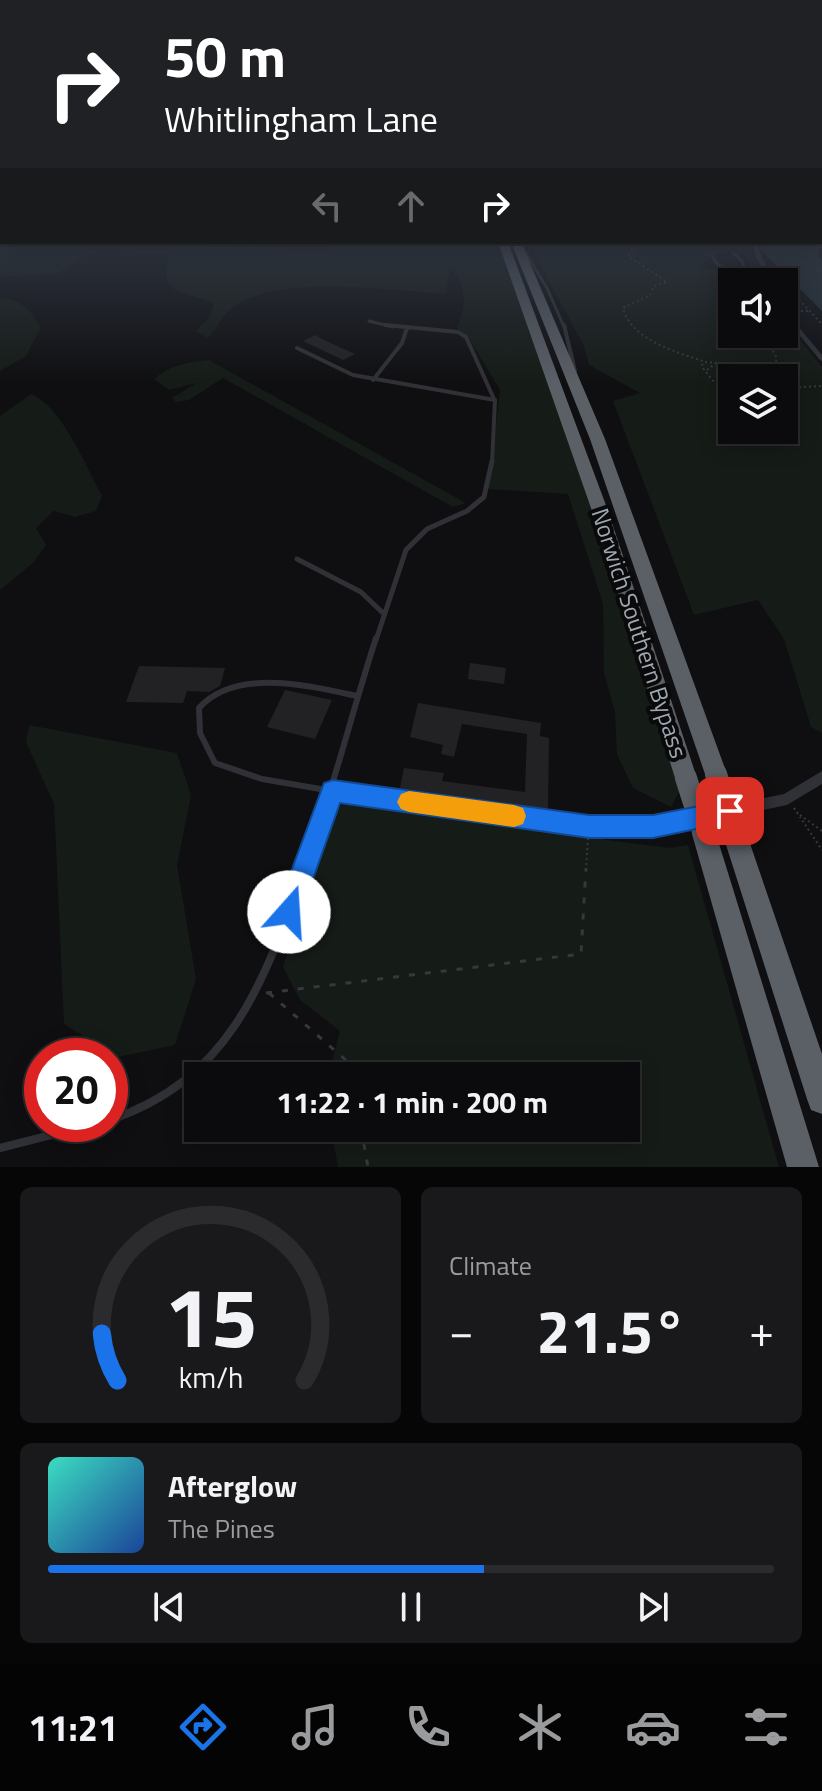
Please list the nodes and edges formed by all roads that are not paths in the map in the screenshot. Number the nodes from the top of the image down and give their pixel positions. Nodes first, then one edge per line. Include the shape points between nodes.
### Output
1 (516, 275) edge
2 (531, 275) edge
3 (369, 321) dead end
4 (798, 327) edge
5 (407, 328) junction
6 (297, 348) dead end
7 (822, 359) edge
8 (373, 380) junction
9 (495, 400) junction
10 (297, 559) dead end
11 (384, 614) junction
12 (357, 696) junction
13 (822, 777) edge
14 (333, 791) junction
15 (822, 1099) edge
16 (128, 1116) edge
17 (24, 1142) edge
18 (0, 1148) edge
19 (803, 1167) edge

1 - 19 highway, Norwich Southern Bypass, bridge via 612,538
2 - 15 highway, Norwich Southern Bypass, bridge via 635,538
3 - 5 lane
4 - 7 street
5 - 8 lane via 402,343
5 - 9 lane via 466,337
6 - 8 lane
8 - 9 lane
9 - 11 lane via 492,462 484,497 427,529 406,550
10 - 11 lane via 361,592
11 - 12 lane
12 - 14 lane
12 - 14 lane via 285,683 236,687 204,698 197,714 207,754 215,763 262,779
13 - 14 street via 787,799 653,827 589,826
14 - 16 lane via 266,974 230,1037 196,1077
17 - 18 lane

